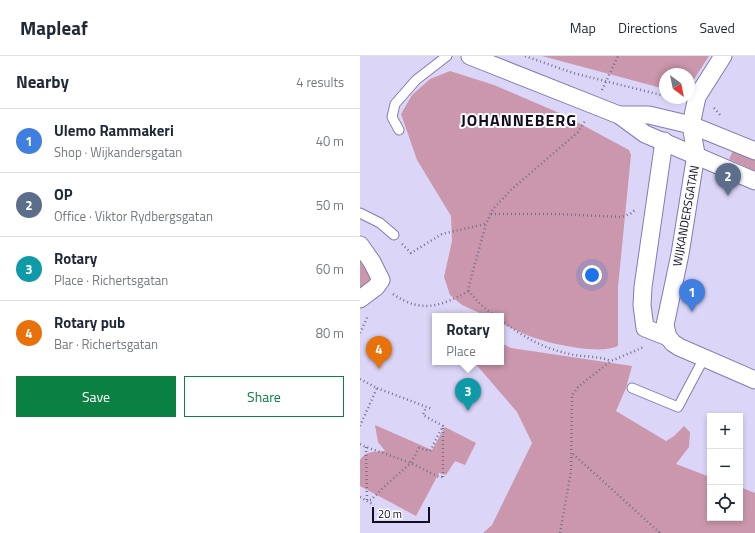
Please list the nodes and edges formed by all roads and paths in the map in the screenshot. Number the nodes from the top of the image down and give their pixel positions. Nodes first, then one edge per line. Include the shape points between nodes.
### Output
1 (447, 56) edge
2 (470, 56) edge
3 (525, 56) edge
4 (618, 56) edge
5 (723, 56) edge
6 (606, 82) junction
7 (659, 95) edge
8 (697, 97) junction
9 (595, 105) junction
10 (619, 115) junction
11 (726, 120) dead end
12 (691, 125) junction
13 (399, 130) dead end
14 (664, 141) junction
15 (755, 151) edge
16 (696, 154) junction
17 (755, 181) edge
18 (360, 213) edge
19 (491, 214) junction
20 (630, 214) dead end
21 (486, 224) junction
22 (394, 235) joint
23 (360, 246) edge
24 (468, 291) junction
25 (404, 300) dead end
26 (365, 306) edge
27 (491, 313) edge
28 (504, 322) edge
29 (360, 333) edge
30 (668, 337) junction
31 (704, 358) junction
32 (611, 361) junction
33 (360, 379) edge
34 (755, 380) edge
35 (378, 388) junction
36 (632, 388) dead end
37 (426, 407) junction
38 (432, 409) dead end
39 (360, 426) edge
40 (443, 426) junction
41 (360, 444) edge
42 (366, 447) junction
43 (573, 454) junction
44 (411, 463) junction
45 (360, 497) edge
46 (367, 500) junction
47 (374, 505) dead end
48 (658, 532) edge
49 (560, 533) edge
50 (662, 533) edge

1 - 13 lane via 416,80 395,104 392,117
2 - 9 street
3 - 6 path
4 - 6 path
5 - 8 street, WIJKANDERSGATAN
6 - 7 path
6 - 9 path
8 - 11 path via 716,109
8 - 12 street, WIJKANDERSGATAN
9 - 10 street
9 - 19 path via 578,132 511,190
10 - 12 street via 649,115
10 - 14 street via 645,134
12 - 15 street
12 - 16 street, WIJKANDERSGATAN
14 - 16 street
14 - 30 street via 642,305 645,328
16 - 17 street
16 - 30 street, WIJKANDERSGATAN via 680,254 665,325
18 - 22 lane via 380,223
19 - 20 path via 621,217
19 - 21 path
21 - 22 path via 442,234 411,253
21 - 24 path
23 - 26 street via 381,280
24 - 25 path via 442,304 428,307
24 - 27 path
26 - 29 path
28 - 32 path via 522,336 550,349
30 - 31 street via 679,347
30 - 32 path
31 - 34 street
31 - 36 lane via 678,407
32 - 43 path via 579,386 572,395
33 - 35 path
35 - 37 path
35 - 39 path
37 - 38 path
37 - 40 path via 423,415
40 - 44 path via 430,451 419,448
40 - 44 path via 442,478
41 - 42 path
42 - 44 path
42 - 46 path
43 - 48 path
43 - 49 path
44 - 46 path via 371,500
45 - 46 path
46 - 47 path
48 - 50 path

